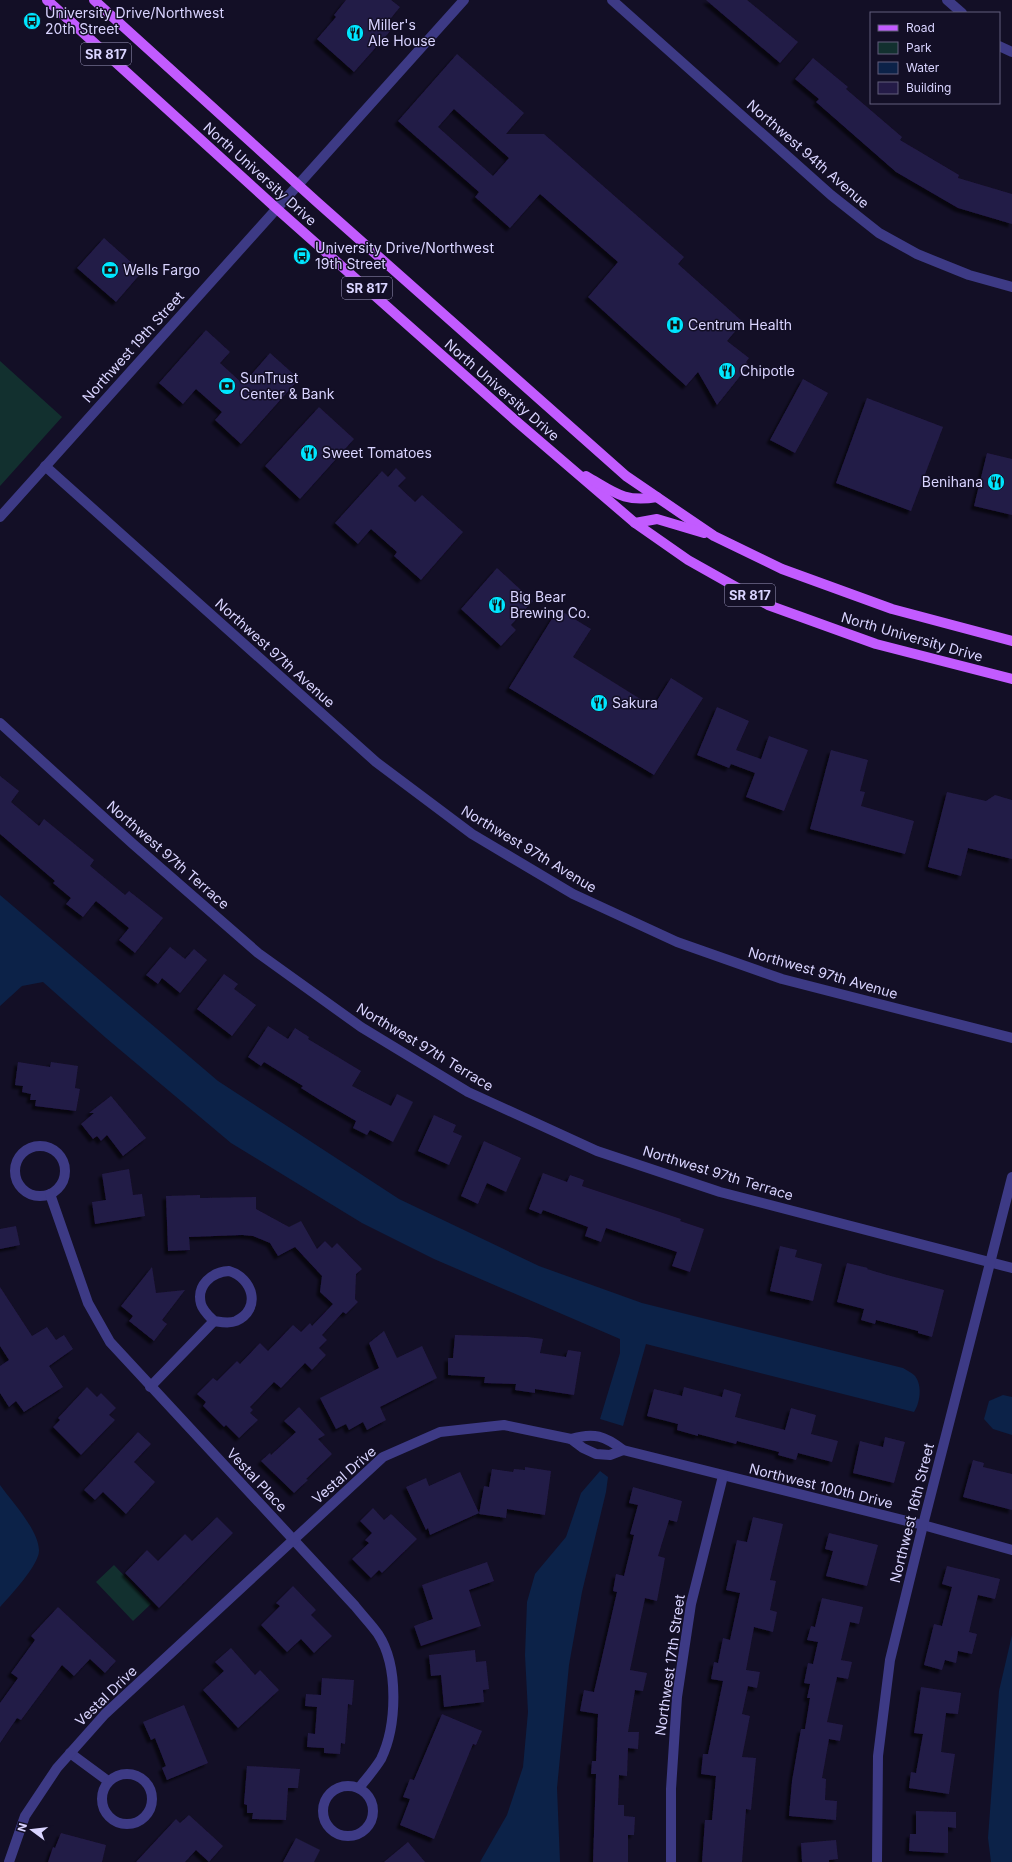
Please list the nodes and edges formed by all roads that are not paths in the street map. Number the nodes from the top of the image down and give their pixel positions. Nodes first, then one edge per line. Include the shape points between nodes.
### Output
1 (47, 0) edge
2 (94, 0) edge
3 (464, 0) edge
4 (612, 0) edge
5 (947, 0) edge
6 (961, 12) edge
7 (1000, 46) edge
8 (1012, 52) edge
9 (297, 184) junction
10 (276, 208) junction
11 (1012, 287) edge
12 (567, 465) junction
13 (45, 466) junction
14 (657, 498) junction
15 (0, 517) edge
16 (635, 523) junction
17 (714, 536) junction
18 (1012, 641) edge
19 (1012, 679) edge
20 (0, 723) edge
21 (1012, 1038) edge
22 (1012, 1177) edge
23 (50, 1194) junction
24 (991, 1262) junction
25 (1012, 1268) edge
26 (214, 1322) junction
27 (150, 1387) junction
28 (571, 1439) junction
29 (624, 1450) junction
30 (723, 1476) junction
31 (923, 1525) junction
32 (293, 1539) junction
33 (1012, 1550) edge
34 (70, 1753) junction
35 (108, 1781) junction
36 (359, 1788) junction
37 (9, 1862) edge
38 (671, 1862) edge
39 (877, 1862) edge

1 - 10 main road, North University Drive / SR 817
2 - 9 main road, North University Drive / SR 817
3 - 9 street, Northwest 19th Street
4 - 11 street, Northwest 94th Avenue via 831,194 879,233 917,254 969,275
5 - 6 street
7 - 8 street
9 - 10 street, Northwest 19th Street
9 - 14 main road, North University Drive / SR 817 via 626,476
10 - 12 main road, North University Drive / SR 817
10 - 13 street, Northwest 19th Street
12 - 14 main road via 624,498
12 - 16 main road, North University Drive / SR 817
13 - 15 street, Northwest 19th Street
13 - 21 street, Northwest 97th Avenue via 376,762 472,834 573,894 677,942 782,979
14 - 17 main road, North University Drive / SR 817
16 - 17 main road via 657,519
16 - 19 main road, North University Drive / SR 817 via 688,560 768,605 876,644
17 - 18 main road, North University Drive / SR 817 via 782,569 892,609
20 - 24 street, Northwest 97th Terrace via 258,953 361,1027 468,1092 597,1150 720,1192
22 - 24 street, Northwest 16th Street
23 - 23 street via 32,1195 18,1185 14,1168 22,1152 30,1147 46,1146 60,1154 64,1161 65,1176 62,1184
23 - 27 street, Vestal Place via 88,1303 110,1342
24 - 25 street, Northwest 97th Terrace
24 - 31 street, Northwest 16th Street
26 - 26 street via 201,1305 202,1288 212,1275 229,1271 237,1274 249,1286 251,1294 248,1310 235,1321
26 - 27 street
27 - 32 street, Vestal Place
28 - 29 street via 586,1435 601,1437
28 - 29 street, Vestal Drive via 596,1454 610,1455
28 - 32 street, Vestal Drive via 504,1425 440,1432 383,1457
29 - 30 street, Northwest 100th Drive
30 - 31 street, Northwest 100th Drive
30 - 38 street, Northwest 17th Street via 691,1604 677,1697 670,1789
31 - 33 street, Northwest 100th Drive
31 - 39 street, Northwest 16th Street via 890,1660 878,1756
32 - 34 street, Vestal Drive via 105,1714
32 - 36 street, Vestal Place via 355,1606 378,1635 390,1664 393,1695 391,1730 380,1759
34 - 35 street
34 - 37 street, Vestal Drive via 56,1768 26,1816
35 - 35 street via 115,1776 131,1773 146,1782 152,1797 149,1809 142,1819 126,1824 110,1819 103,1809 101,1796
36 - 36 street via 371,1800 373,1808 370,1824 361,1833 349,1837 341,1836 327,1827 323,1819 322,1811 326,1798 334,1789 342,1786

